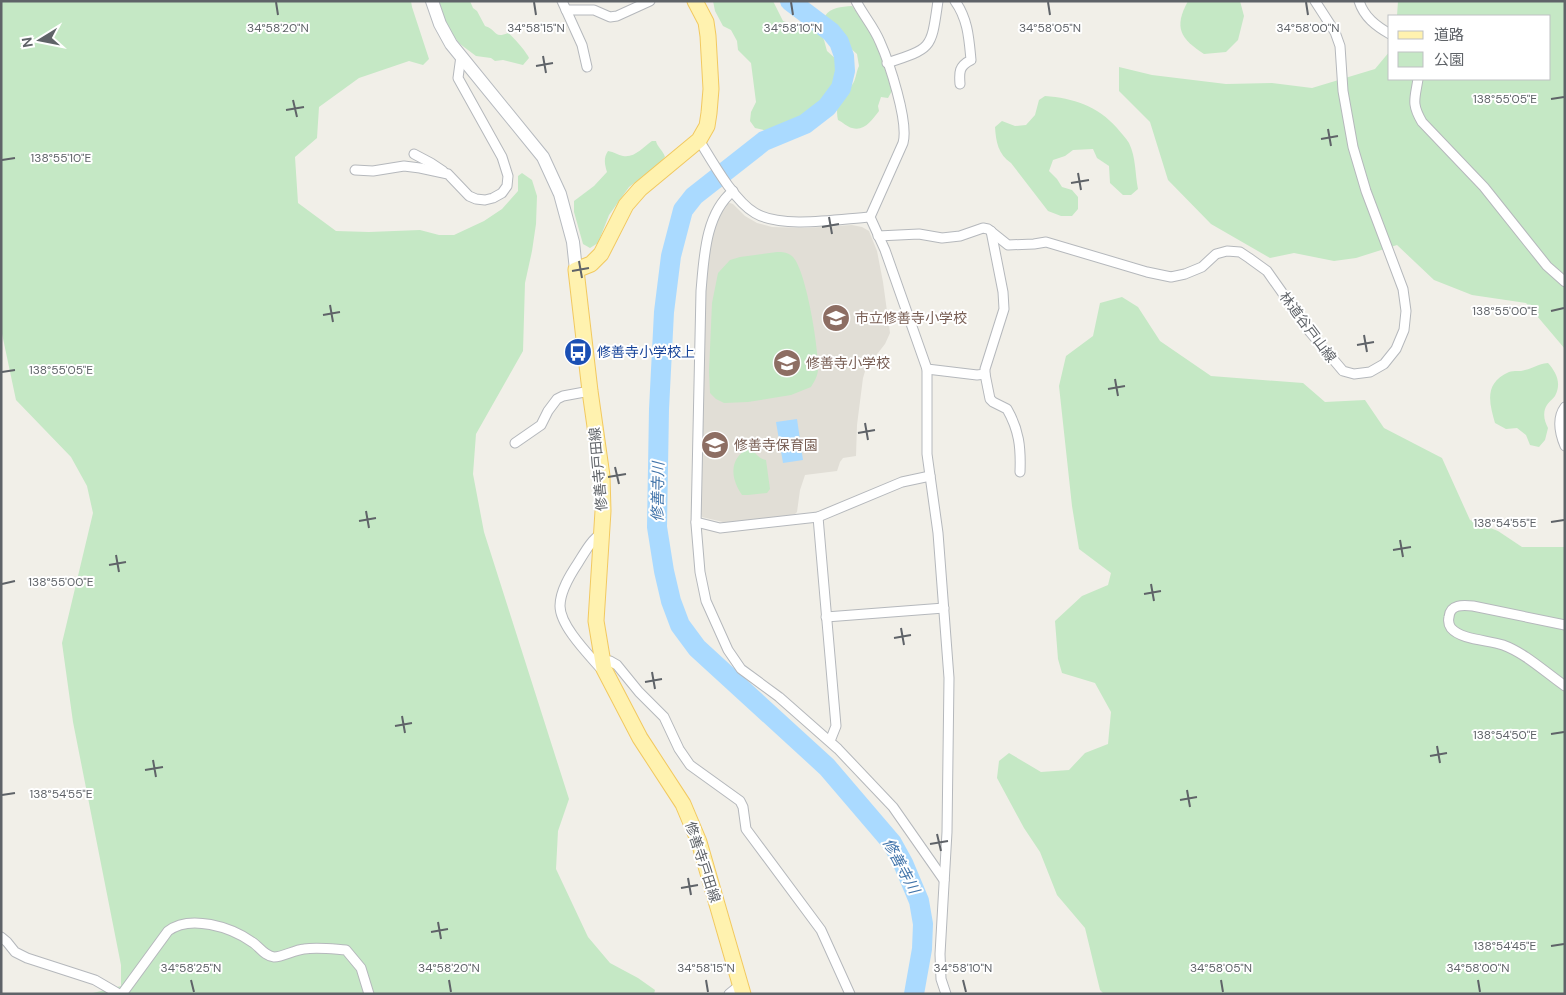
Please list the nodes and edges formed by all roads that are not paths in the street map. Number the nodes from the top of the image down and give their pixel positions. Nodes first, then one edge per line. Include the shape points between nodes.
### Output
1 (432, 1) edge
2 (650, 1) edge
3 (695, 1) edge
4 (938, 1) edge
5 (955, 1) edge
6 (1315, 1) edge
7 (1359, 1) edge
8 (857, 2) edge
9 (564, 5) edge
10 (1388, 33) edge
11 (462, 56) junction
12 (887, 63) junction
13 (587, 67) dead end
14 (1418, 80) edge
15 (960, 84) dead end
16 (702, 144) junction
17 (414, 154) dead end
18 (356, 170) dead end
19 (445, 173) junction
20 (732, 189) junction
21 (870, 216) junction
22 (991, 231) junction
23 (878, 236) junction
24 (576, 270) junction
25 (1565, 282) edge
26 (927, 369) junction
27 (985, 374) junction
28 (590, 390) junction
29 (1565, 408) edge
30 (515, 443) dead end
31 (1565, 446) edge
32 (1020, 472) dead end
33 (930, 476) junction
34 (818, 517) junction
35 (696, 522) junction
36 (602, 533) junction
37 (944, 608) junction
38 (826, 617) junction
39 (1565, 625) edge
40 (604, 667) junction
41 (1565, 686) edge
42 (830, 741) junction
43 (944, 880) junction
44 (1, 937) edge
45 (737, 991) edge
46 (121, 994) edge
47 (369, 994) edge
48 (850, 994) edge
49 (946, 994) edge

1 - 11 street via 440,24
2 - 9 street via 610,17 594,10
3 - 16 main road via 706,22 711,89
4 - 12 street via 930,43 916,53
5 - 15 street via 967,26 971,60 959,70
6 - 22 street, 林道谷戸山線 via 1340,46 1343,91 1353,147 1403,289 1404,330 1396,349 1384,364 1370,372 1354,374 1343,371 1267,272 1240,252 1216,254 1202,267 1171,277 1046,242 1008,245
7 - 10 street via 1374,25
8 - 12 street via 880,41
9 - 13 street via 582,45
11 - 19 street via 458,78 502,157 508,176 507,186 493,198 476,199
11 - 24 street via 543,157 560,194 573,242
12 - 21 street via 905,137
14 - 25 street via 1414,100 1422,122 1484,187 1547,266
16 - 20 street
16 - 24 main road via 640,189 626,205 601,254
17 - 19 street
18 - 19 street via 404,166
20 - 21 street via 755,214 771,220 794,222
20 - 35 street via 714,217 704,256
21 - 23 street
22 - 23 street via 983,228 942,238 919,234
22 - 27 street via 1004,309 984,368
23 - 26 street
24 - 28 main road, 修善寺戸田線
26 - 27 street
26 - 33 street via 926,439
27 - 32 street via 990,399 1007,409 1018,433
28 - 30 street via 557,398 542,425
28 - 36 main road, 修善寺戸田線 via 602,476
29 - 31 street via 1562,410 1560,431
33 - 34 street via 902,482
33 - 37 street
34 - 35 street via 720,528
34 - 38 street
35 - 42 street via 706,601 728,650 741,669
36 - 40 main road, 修善寺戸田線 via 596,621
36 - 40 street via 595,537 574,568 562,591 560,605 570,630 588,654
37 - 38 street
37 - 43 street via 949,725
38 - 42 street via 836,726
39 - 41 street via 1460,605 1449,613 1448,621 1450,628 1458,633 1502,645 1520,654
40 - 45 main road, 修善寺戸田線 via 640,738 683,804 699,842
40 - 48 street via 610,661 617,665 664,717 690,765 740,801 746,829 821,930
42 - 43 street via 894,807
43 - 49 street via 940,954
44 - 46 street via 27,958 95,980
46 - 47 street via 174,926 207,923 247,938 274,957 302,949 346,950 361,968

